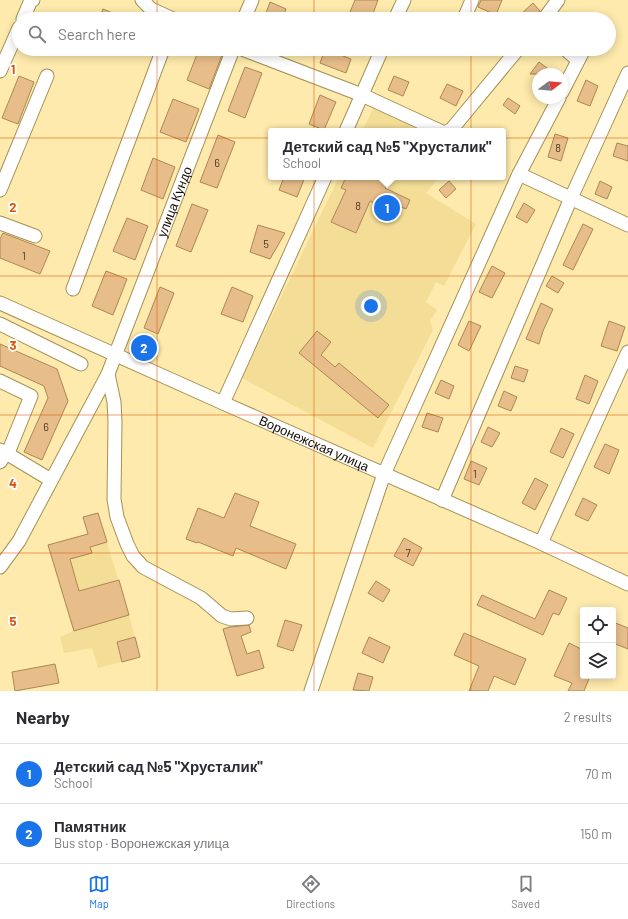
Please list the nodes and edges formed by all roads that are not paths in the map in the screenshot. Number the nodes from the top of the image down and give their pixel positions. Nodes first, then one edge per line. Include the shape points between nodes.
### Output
1 (32, 0) edge
2 (142, 0) edge
3 (252, 0) edge
4 (404, 0) edge
5 (472, 0) edge
6 (558, 0) edge
7 (26, 12) edge
8 (158, 12) edge
9 (247, 12) edge
10 (399, 12) edge
11 (467, 12) edge
12 (549, 12) edge
13 (12, 38) edge
14 (4, 50) edge
15 (160, 56) edge
16 (230, 56) edge
17 (260, 56) edge
18 (379, 56) edge
19 (512, 56) edge
20 (580, 56) edge
21 (0, 71) edge
22 (628, 74) edge
23 (47, 76) dead end
24 (568, 80) edge
25 (362, 95) junction
26 (556, 104) edge
27 (347, 128) edge
28 (434, 128) edge
29 (453, 128) edge
30 (519, 174) junction
31 (324, 180) edge
32 (0, 190) edge
33 (571, 198) junction
34 (0, 223) edge
35 (628, 225) edge
36 (35, 236) dead end
37 (73, 289) dead end
38 (0, 303) edge
39 (0, 324) edge
40 (628, 352) edge
41 (115, 355) junction
42 (81, 364) dead end
43 (108, 374) junction
44 (0, 381) edge
45 (223, 403) junction
46 (2, 455) edge
47 (384, 474) junction
48 (51, 480) junction
49 (442, 500) junction
50 (541, 543) junction
51 (0, 567) edge
52 (628, 584) edge
53 (247, 618) dead end
54 (311, 691) edge

1 - 7 street
2 - 8 street
3 - 9 street
4 - 10 street
5 - 11 street
6 - 12 street
13 - 14 street
14 - 21 street
15 - 37 street
16 - 41 street, улица Кундо
17 - 25 street
18 - 25 street
19 - 29 street
20 - 24 street
22 - 33 street
23 - 32 street
25 - 27 street
25 - 28 street
26 - 30 street
30 - 33 street
30 - 47 street
31 - 45 street
33 - 35 street
33 - 49 street
34 - 36 street
38 - 41 street, Воронежская улица
39 - 42 street
40 - 50 street
41 - 43 street, улица Кундо
41 - 45 street, Воронежская улица
43 - 48 street, улица Кундо
43 - 53 street via 114,402 116,438 114,499 117,517 133,556 143,568 201,598 222,616 231,619
44 - 46 street via 31,396 10,448
45 - 47 street, Воронежская улица
46 - 48 street
47 - 49 street, Воронежская улица
47 - 54 street
48 - 51 street, улица Кундо via 19,541
49 - 50 street, Воронежская улица
50 - 52 street, Воронежская улица

